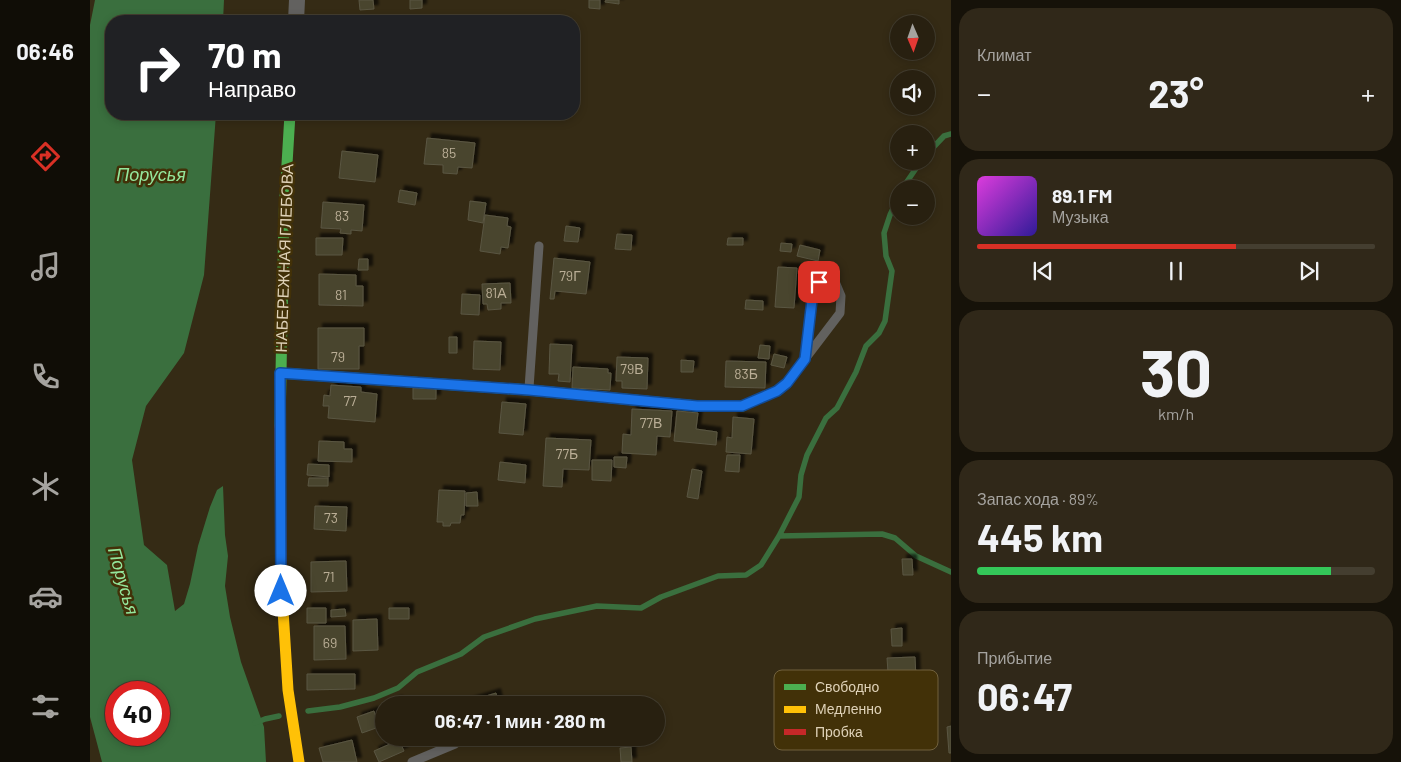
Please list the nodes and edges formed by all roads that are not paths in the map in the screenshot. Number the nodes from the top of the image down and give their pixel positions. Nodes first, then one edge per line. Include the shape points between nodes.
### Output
1 (297, 0) edge
2 (296, 15) edge
3 (290, 120) edge
4 (539, 246) dead end
5 (805, 359) junction
6 (280, 373) junction
7 (529, 390) junction
8 (742, 406) joint
9 (450, 746) edge
10 (299, 762) edge
11 (412, 762) edge

1 - 2 street
3 - 6 street, НАБЕРЕЖНАЯ ГЛЕБОВА
4 - 7 lane
5 - 5 lane via 840,313 841,296 836,284 828,280 819,282 815,288
5 - 8 lane via 777,391
6 - 7 street
6 - 10 street, НАБЕРЕЖНАЯ ГЛЕБОВА via 281,591 288,690
7 - 8 street via 697,406
9 - 11 lane

